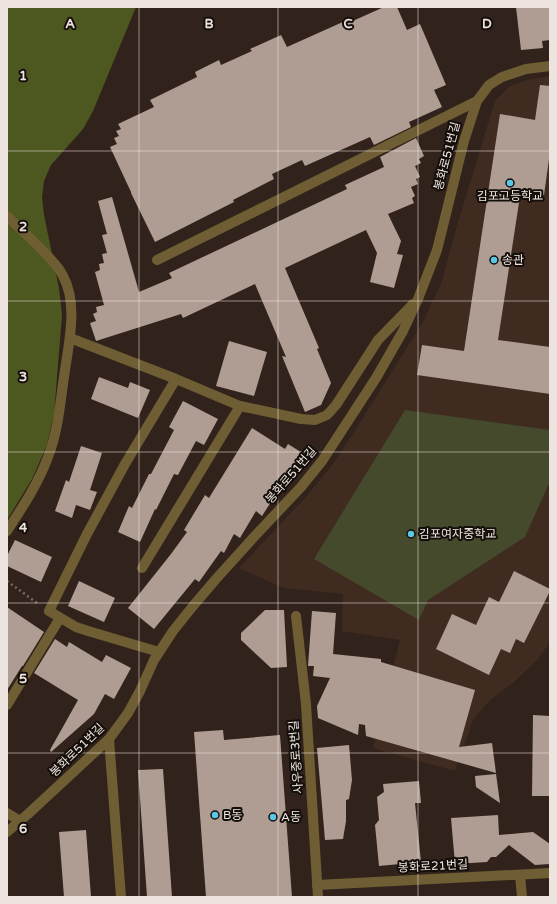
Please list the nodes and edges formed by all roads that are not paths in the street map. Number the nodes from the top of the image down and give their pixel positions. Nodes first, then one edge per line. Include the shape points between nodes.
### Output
1 (550, 66) edge
2 (477, 101) junction
3 (7, 216) edge
4 (157, 260) dead end
5 (418, 299) junction
6 (70, 338) junction
7 (176, 379) junction
8 (240, 406) junction
9 (7, 531) edge
10 (142, 568) dead end
11 (296, 616) dead end
12 (60, 618) junction
13 (159, 652) junction
14 (7, 705) edge
15 (109, 739) junction
16 (7, 813) edge
17 (20, 821) junction
18 (7, 832) edge
19 (550, 873) edge
20 (520, 875) junction
21 (317, 885) junction
22 (121, 897) edge
23 (318, 897) edge
24 (522, 897) edge

1 - 2 street, 봉화로51번길 via 526,69 502,77 489,85
2 - 4 street
2 - 5 street, 봉화로51번길 via 436,250
3 - 6 street via 64,276 70,299
5 - 8 street, 봉화로51번길 via 378,340 327,415 315,420 302,419
5 - 13 street, 봉화로51번길 via 376,378 322,462 193,606
6 - 7 street, 봉화로51번길
6 - 9 street via 60,414 49,457
7 - 8 street, 봉화로51번길
7 - 12 street via 125,464 49,611
8 - 10 street
11 - 21 street, 사우중로3번길 via 306,704
12 - 13 street via 76,627
12 - 14 street
13 - 15 street, 봉화로51번길 via 128,712
15 - 17 street, 봉화로51번길
15 - 22 street
16 - 17 street
17 - 18 street, 봉화로51번길
19 - 20 street, 봉화로21번길
20 - 21 street, 봉화로21번길
20 - 24 street
21 - 23 street, 사우중로3번길

